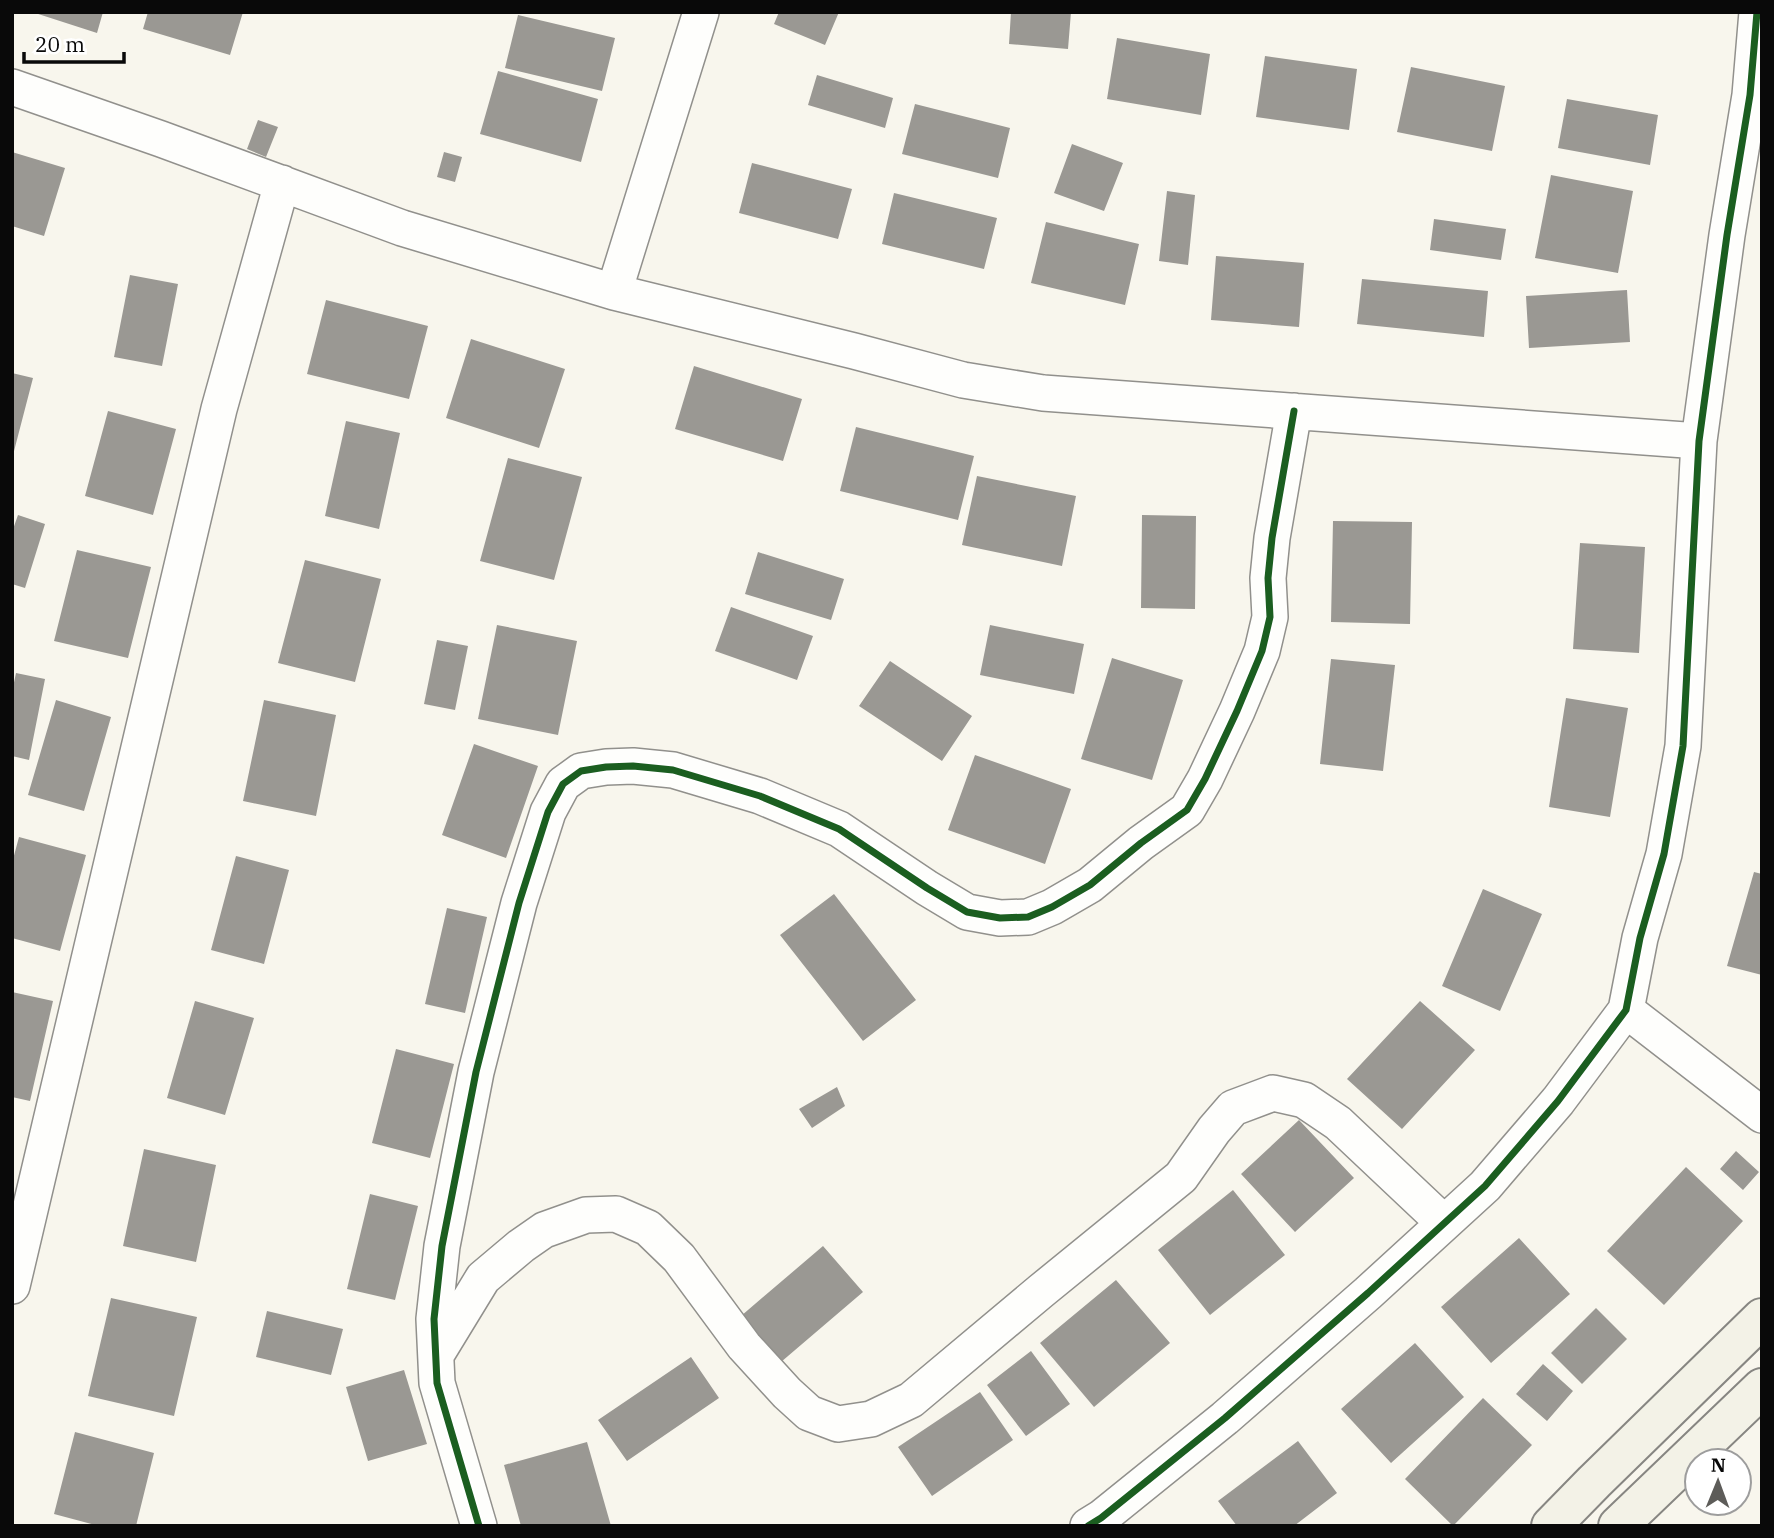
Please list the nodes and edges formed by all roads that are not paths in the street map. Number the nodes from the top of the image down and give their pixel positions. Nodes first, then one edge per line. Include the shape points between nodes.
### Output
1 (701, 12) edge
2 (1757, 12) edge
3 (12, 87) edge
4 (282, 183) junction
5 (614, 292) junction
6 (1294, 411) junction
7 (1699, 440) junction
8 (1626, 1010) junction
9 (1762, 1115) edge
10 (1444, 1223) junction
11 (12, 1286) edge
12 (1762, 1318) edge
13 (436, 1355) junction
14 (1762, 1388) edge
15 (479, 1526) edge
16 (1088, 1526) edge
17 (1551, 1526) edge
18 (1618, 1526) edge

1 - 5 street
2 - 7 street via 1750,95
3 - 4 street
4 - 5 street via 402,228
4 - 11 street via 219,409
5 - 6 street via 963,380 1043,393
6 - 7 street
6 - 13 street via 1272,538 1270,617 1262,651 1205,779 1187,810 1090,886 1052,907 1028,917 967,912 839,828 760,796 673,770 606,767 581,771 564,784 548,813 519,903 476,1072 442,1247 434,1319
7 - 8 street via 1683,746 1664,854
8 - 9 street
8 - 10 street via 1558,1101 1485,1186
10 - 13 street via 1338,1123 1304,1100 1273,1093 1233,1108 1181,1177 911,1400 871,1419 838,1424 809,1413 744,1346 679,1258 648,1228 615,1214 586,1215 544,1230 521,1246 482,1278
10 - 16 street via 1225,1418
12 - 17 main road
13 - 15 street via 438,1383
14 - 18 main road

